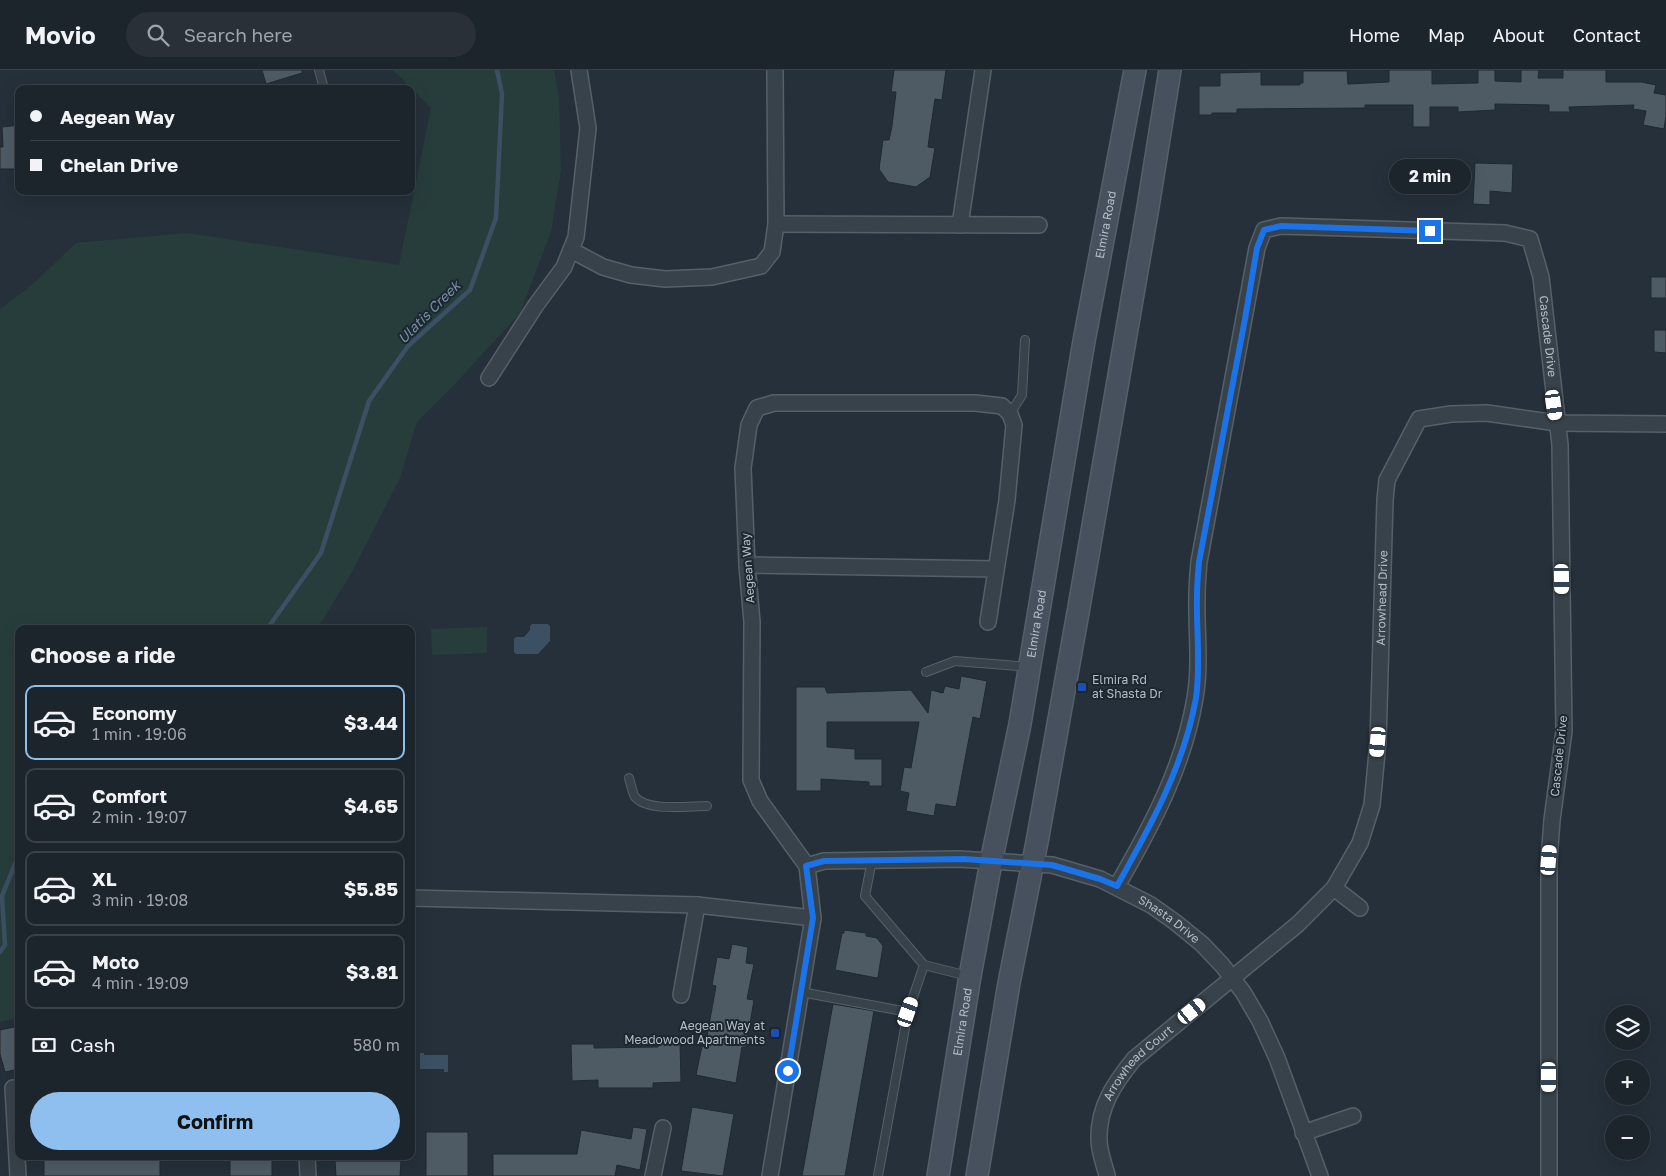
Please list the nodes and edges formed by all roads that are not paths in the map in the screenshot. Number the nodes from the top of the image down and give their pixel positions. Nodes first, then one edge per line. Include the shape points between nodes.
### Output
1 (319, 70) edge
2 (579, 70) edge
3 (775, 70) edge
4 (983, 70) edge
5 (1136, 70) edge
6 (1170, 70) edge
7 (323, 85) edge
8 (776, 224) junction
9 (960, 225) junction
10 (1039, 225) dead end
11 (571, 250) junction
12 (1025, 340) dead end
13 (489, 378) dead end
14 (1010, 414) junction
15 (1557, 424) junction
16 (1666, 424) edge
17 (747, 565) junction
18 (996, 570) junction
19 (988, 622) dead end
20 (1030, 667) junction
21 (926, 672) dead end
22 (629, 778) dead end
23 (707, 806) dead end
24 (872, 860) junction
25 (991, 862) junction
26 (1032, 864) junction
27 (806, 866) junction
28 (1117, 886) junction
29 (1334, 888) junction
30 (415, 898) edge
31 (697, 905) junction
32 (1360, 908) dead end
33 (813, 918) junction
34 (924, 965) junction
35 (970, 976) junction
36 (1232, 979) junction
37 (801, 992) junction
38 (681, 995) dead end
39 (908, 1012) junction
40 (13, 1088) dead end
41 (1353, 1116) dead end
42 (15, 1123) edge
43 (663, 1128) dead end
44 (1303, 1133) junction
45 (17, 1160) edge
46 (307, 1160) edge
47 (1107, 1175) dead end
48 (18, 1176) edge
49 (308, 1176) edge
50 (653, 1176) edge
51 (770, 1176) edge
52 (878, 1176) edge
53 (938, 1176) edge
54 (977, 1176) edge
55 (1320, 1176) edge
56 (1549, 1176) edge

1 - 7 lane
2 - 11 street via 588,128 576,237
3 - 8 street
4 - 9 street
5 - 20 main road, Elmira Road via 1084,341
6 - 26 main road via 1112,421
8 - 9 street
8 - 11 street via 772,252 761,266 712,277 665,279 631,275 603,267
9 - 10 street
11 - 13 street via 564,267
12 - 14 lane via 1022,395
14 - 17 street, Aegean Way via 1002,406 974,403 774,403 757,408 749,425 743,468
14 - 18 street via 1014,425
15 - 16 street, Arrowhead Drive
15 - 28 street, Cascade Drive via 1541,277 1530,239 1505,233 1281,226 1264,230 1257,248 1199,562 1196,697 1171,783
15 - 29 street, Arrowhead Drive via 1487,413 1419,418 1394,465 1387,480 1385,500 1378,742 1372,805 1360,843
15 - 56 street, Cascade Drive via 1564,731 1549,860
17 - 18 street
17 - 27 street, Aegean Way via 752,622 751,780 760,801
18 - 19 street
20 - 21 lane via 955,661
20 - 25 main road, Elmira Road
22 - 23 lane via 634,795 642,803
24 - 25 street, Shasta Drive via 964,859
24 - 27 street, Shasta Drive via 824,861
24 - 34 lane via 866,896
25 - 26 street, Shasta Drive
25 - 35 main road, Elmira Road
26 - 28 street, Shasta Drive via 1056,866
26 - 54 main road via 1008,983
27 - 33 street, Aegean Way
28 - 36 street, Shasta Drive via 1175,922 1202,944
29 - 32 street
29 - 36 street, Arrowhead Drive via 1298,924
30 - 31 street
31 - 33 street
31 - 38 street
33 - 37 street, Aegean Way
34 - 35 lane
34 - 39 lane
35 - 53 main road, Elmira Road
36 - 44 street, Shasta Drive via 1260,1021
36 - 47 street, Arrowhead Court via 1134,1059 1115,1082 1102,1110 1099,1141
37 - 39 lane
37 - 51 street, Aegean Way
39 - 52 lane
40 - 42 street
41 - 44 street
43 - 50 street
44 - 55 street, Shasta Drive
45 - 48 street
46 - 49 street

